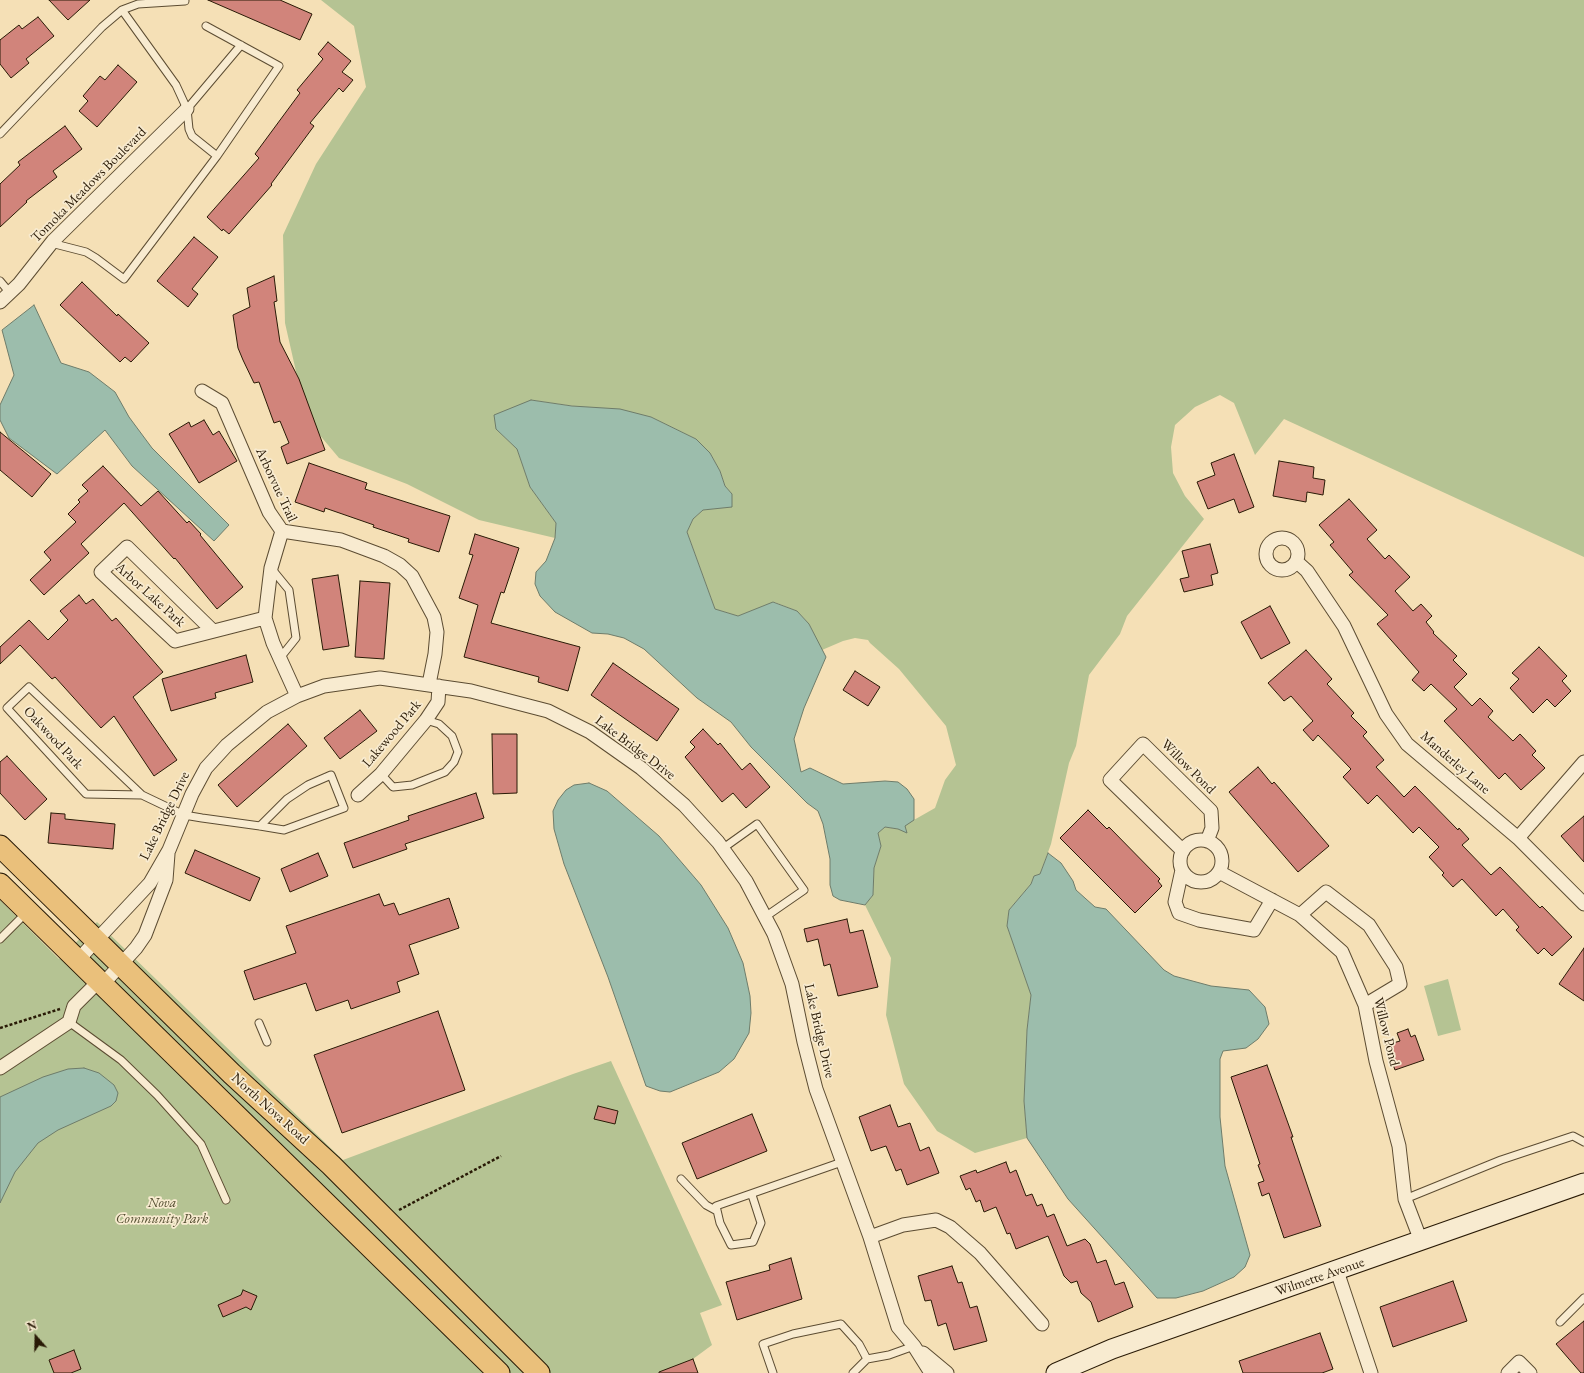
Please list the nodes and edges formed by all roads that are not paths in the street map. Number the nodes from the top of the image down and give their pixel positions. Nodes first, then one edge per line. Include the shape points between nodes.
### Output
1 (185, 1) edge
2 (122, 10) junction
3 (206, 26) dead end
4 (241, 45) junction
5 (187, 110) junction
6 (0, 134) edge
7 (217, 156) junction
8 (51, 243) junction
9 (0, 281) edge
10 (10, 293) junction
11 (0, 302) edge
12 (202, 391) dead end
13 (282, 531) junction
14 (1297, 562) dead end
15 (271, 568) junction
16 (265, 618) junction
17 (213, 631) junction
18 (280, 658) junction
19 (434, 685) junction
20 (297, 696) junction
21 (426, 720) junction
22 (1584, 762) edge
23 (381, 774) junction
24 (142, 795) junction
25 (358, 795) dead end
26 (184, 815) junction
27 (260, 826) junction
28 (1518, 838) junction
29 (1207, 841) junction
30 (0, 846) edge
31 (722, 849) junction
32 (169, 850) junction
33 (1183, 851) junction
34 (1182, 870) junction
35 (1219, 872) junction
36 (0, 884) edge
37 (1272, 900) junction
38 (1584, 904) edge
39 (27, 911) junction
40 (1300, 915) junction
41 (765, 917) junction
42 (0, 939) edge
43 (97, 940) junction
44 (78, 960) junction
45 (122, 964) junction
46 (101, 983) junction
47 (1364, 1005) junction
48 (69, 1022) junction
49 (259, 1023) dead end
50 (267, 1042) dead end
51 (0, 1068) edge
52 (1584, 1142) edge
53 (283, 1162) junction
54 (842, 1162) junction
55 (331, 1165) junction
56 (681, 1179) dead end
57 (1584, 1183) edge
58 (752, 1195) junction
59 (1405, 1199) junction
60 (226, 1200) dead end
61 (717, 1211) junction
62 (870, 1237) junction
63 (1421, 1241) junction
64 (1337, 1271) junction
65 (1584, 1298) edge
66 (1560, 1322) dead end
67 (1042, 1324) dead end
68 (914, 1346) junction
69 (867, 1359) junction
70 (499, 1373) edge
71 (539, 1373) edge
72 (773, 1373) edge
73 (854, 1373) edge
74 (931, 1373) edge
75 (947, 1373) edge
76 (1056, 1373) edge
77 (1371, 1373) edge
78 (1508, 1373) edge
79 (1530, 1373) edge

1 - 2 lane via 138,4
2 - 5 lane via 176,85
2 - 6 lane via 102,27
3 - 4 lane
4 - 5 lane
4 - 7 lane via 279,66
5 - 7 lane via 192,136
5 - 8 street, Tomoka Meadows Boulevard
7 - 8 lane via 124,279 86,252
8 - 10 street, Tomoka Meadows Boulevard
9 - 10 lane
10 - 11 street, Tomoka Meadows Boulevard
12 - 13 street, Arborvue Trail via 222,403 269,512
13 - 15 street, Arborvue Trail
13 - 19 street, Lakewood Park via 341,540 384,556 412,576 434,617 437,632
14 - 28 street, Manderley Lane via 1307,571 1344,626 1386,714 1407,744
15 - 16 street, Arborvue Trail
15 - 18 lane via 289,590 296,638
16 - 17 street, Arbor Lake Park
16 - 18 street, Arborvue Trail
17 - 17 street, Arbor Lake Park via 175,642 101,572 127,547
18 - 20 street, Arborvue Trail
19 - 20 street, Lake Bridge Drive via 380,678 324,686
19 - 21 street, Lakewood Park via 438,702
19 - 31 street, Lake Bridge Drive via 471,691 548,712 590,732 641,768 684,806
20 - 26 street, Lake Bridge Drive via 267,712 227,745 206,768
21 - 23 street, Lakewood Park
21 - 23 lane via 439,724 452,736 458,752 454,762 445,772 412,785 393,787
22 - 28 street
23 - 25 street, Lakewood Park
24 - 24 lane, Oakwood Park via 86,794 7,708 29,687
24 - 26 lane, Oakwood Park
26 - 27 lane, Oakwood Park
26 - 32 street, Lake Bridge Drive
27 - 27 lane, Oakwood Park via 284,830 344,808 331,775 308,785 287,799
28 - 38 street, Manderley Lane
29 - 33 street via 1194,842
29 - 33 street, Willow Pond via 1212,828 1210,811 1143,744 1110,780
29 - 35 street via 1213,844 1221,855
30 - 43 main road, North Nova Road
31 - 41 street, Lake Bridge Drive via 746,881
31 - 41 lane via 757,824 804,890
32 - 43 street, Lake Bridge Drive via 150,883
32 - 45 street via 166,880 146,935
33 - 34 street via 1180,864
34 - 35 street via 1198,882 1212,879
34 - 37 street via 1175,902 1179,913 1199,920 1254,930
35 - 37 street, Willow Pond
36 - 39 main road, North Nova Road
37 - 40 street, Willow Pond
39 - 42 lane
39 - 44 main road, North Nova Road
40 - 47 street, Willow Pond via 1342,952
40 - 47 street via 1326,892 1369,925 1396,968 1400,984
41 - 54 street, Lake Bridge Drive via 792,984 816,1089
43 - 44 street, Lake Bridge Drive
43 - 45 main road, North Nova Road
44 - 46 main road, North Nova Road
45 - 46 street
45 - 55 main road, North Nova Road via 232,1074
46 - 48 street via 74,1006
46 - 53 main road, North Nova Road
47 - 59 street, Willow Pond via 1399,1146
48 - 51 street
48 - 60 lane via 121,1060 158,1095 201,1144
49 - 50 lane
52 - 59 lane via 1573,1136 1501,1160
53 - 55 main road via 310,1170
53 - 70 main road, North Nova Road
54 - 58 lane
54 - 62 street, Lake Bridge Drive
55 - 71 main road, North Nova Road
56 - 61 lane via 706,1205
57 - 63 street, Wilmette Avenue
58 - 61 lane via 716,1206
58 - 61 lane via 761,1223 753,1242 731,1245
59 - 63 street, Willow Pond
62 - 67 street via 903,1225 936,1220 950,1227 980,1253
62 - 68 street, Lake Bridge Drive via 898,1327
63 - 64 street, Wilmette Avenue
64 - 76 street, Wilmette Avenue via 1112,1349
64 - 77 street
65 - 66 lane
68 - 69 lane via 889,1355
68 - 74 street, Lake Bridge Drive
68 - 75 street
69 - 72 lane via 859,1344 841,1324 793,1334 763,1344
69 - 73 lane
78 - 79 street via 1519,1362

